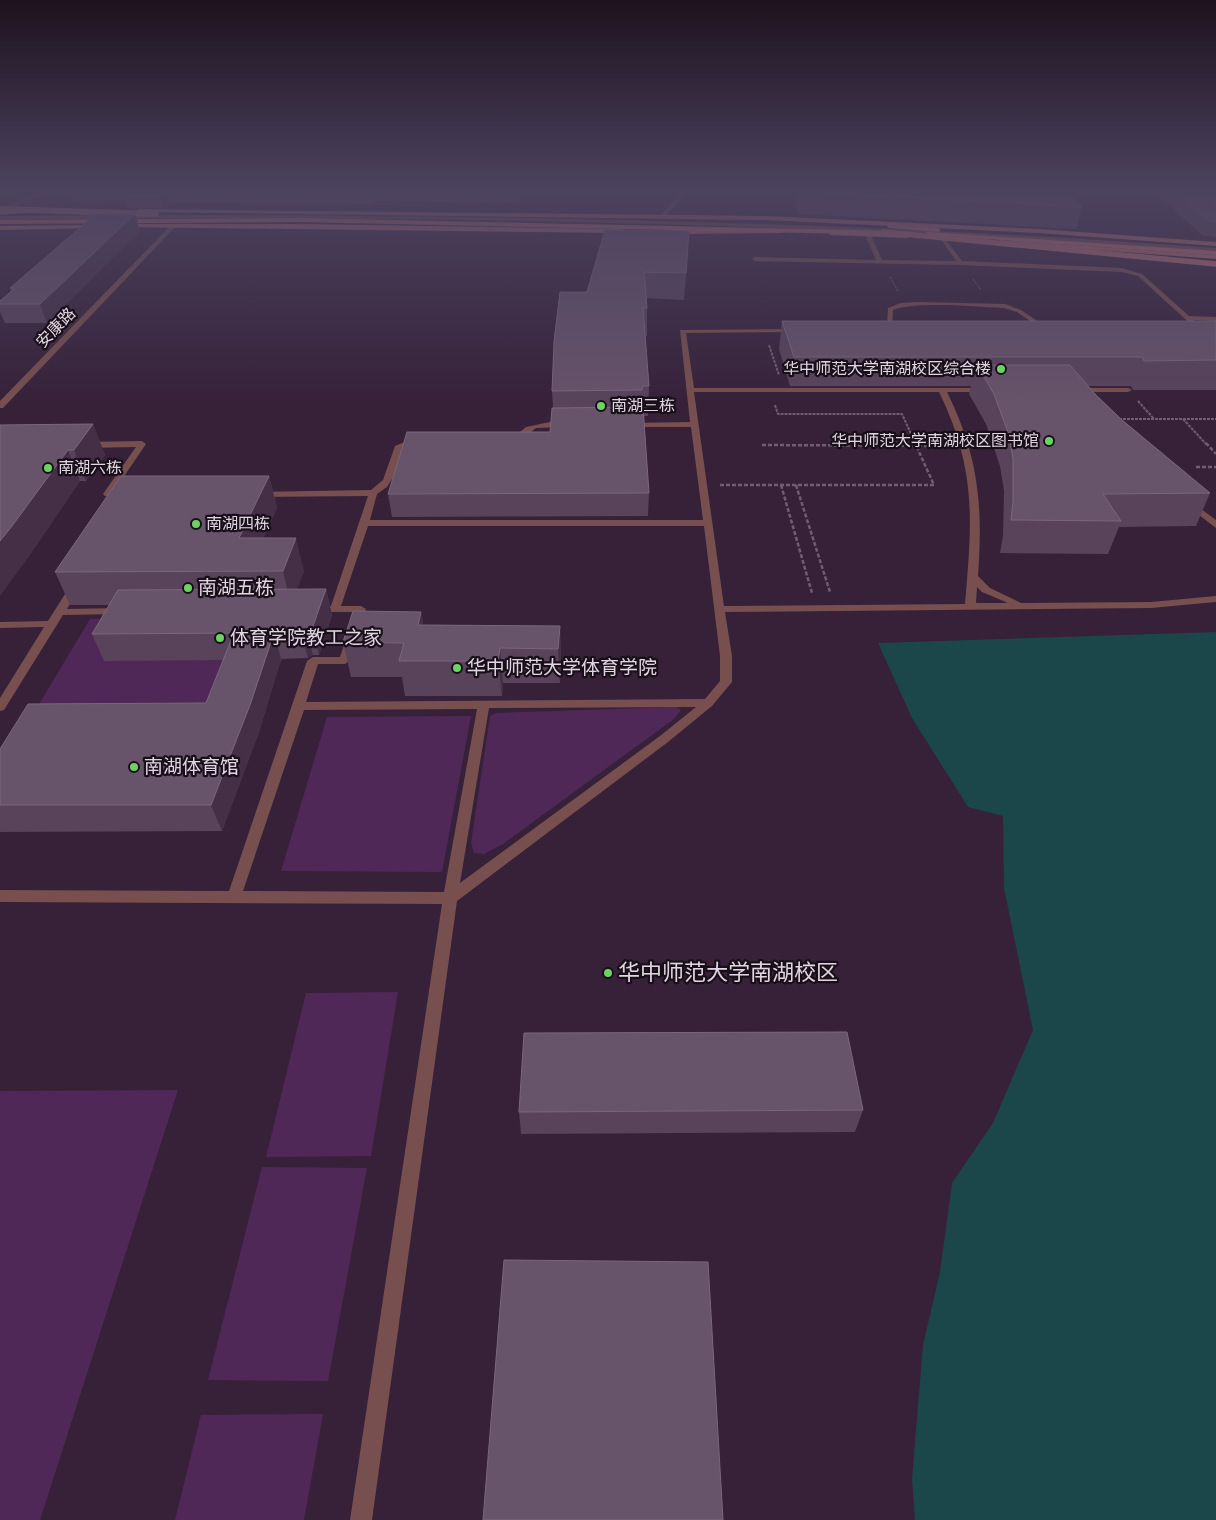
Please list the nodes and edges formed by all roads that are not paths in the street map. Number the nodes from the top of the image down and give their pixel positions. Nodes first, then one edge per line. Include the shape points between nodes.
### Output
1 (139, 261) edge
2 (836, 261) edge
3 (1166, 261) edge
4 (880, 262) joint
5 (960, 263) joint
6 (1216, 266) edge
7 (1187, 318) junction
8 (1204, 318) junction
9 (1216, 319) edge
10 (1216, 329) edge
11 (805, 332) edge
12 (874, 332) edge
13 (1057, 332) edge
14 (1193, 333) edge
15 (1203, 333) junction
16 (1216, 345) edge
17 (689, 390) junction
18 (942, 390) junction
19 (1001, 390) edge
20 (1128, 390) edge
21 (1080, 402) edge
22 (0, 406) edge
23 (694, 424) junction
24 (572, 425) edge
25 (619, 425) edge
26 (433, 443) edge
27 (500, 443) edge
28 (73, 445) edge
29 (373, 493) junction
30 (244, 494) edge
31 (131, 500) edge
32 (1185, 500) edge
33 (364, 523) junction
34 (707, 523) junction
35 (1216, 525) edge
36 (83, 574) edge
37 (972, 576) junction
38 (1216, 599) edge
39 (1031, 606) junction
40 (970, 607) junction
41 (305, 609) edge
42 (335, 609) junction
43 (719, 609) junction
44 (127, 611) edge
45 (58, 612) junction
46 (50, 624) junction
47 (0, 625) edge
48 (708, 703) junction
49 (484, 704) junction
50 (299, 706) junction
51 (0, 707) edge
52 (0, 896) edge
53 (234, 897) junction
54 (450, 898) junction
55 (361, 1520) edge

1 - 22 street, 安康路
2 - 4 street
3 - 6 main road, bridge
4 - 5 street
5 - 7 street via 1122,270 1140,275
7 - 8 street
7 - 15 street
8 - 9 street
8 - 10 street
11 - 17 street via 718,334 682,331
12 - 13 street via 890,326 890,309 906,304 1005,306 1019,311 1040,327
14 - 15 street
15 - 16 street
17 - 18 street
17 - 23 street
18 - 19 street
18 - 37 street via 956,419 974,486
20 - 21 street via 1070,390
23 - 25 street
23 - 34 street
24 - 27 street via 534,426 524,431 515,442
26 - 29 street via 413,443 398,448 387,484
28 - 31 street via 142,444 108,494 135,494
29 - 30 street
29 - 33 street
32 - 35 street
33 - 34 street
33 - 42 street
34 - 43 street
36 - 45 street
37 - 39 street via 986,590
37 - 40 street
38 - 39 street via 1151,605
39 - 40 street
40 - 43 street
41 - 42 street
42 - 50 street via 361,609 345,660 313,661
43 - 48 street via 726,682
44 - 45 street
45 - 46 street
46 - 47 street
46 - 51 street
48 - 49 street
48 - 54 street
49 - 50 street
49 - 54 street
50 - 53 street
52 - 53 street
53 - 54 street
54 - 55 street

